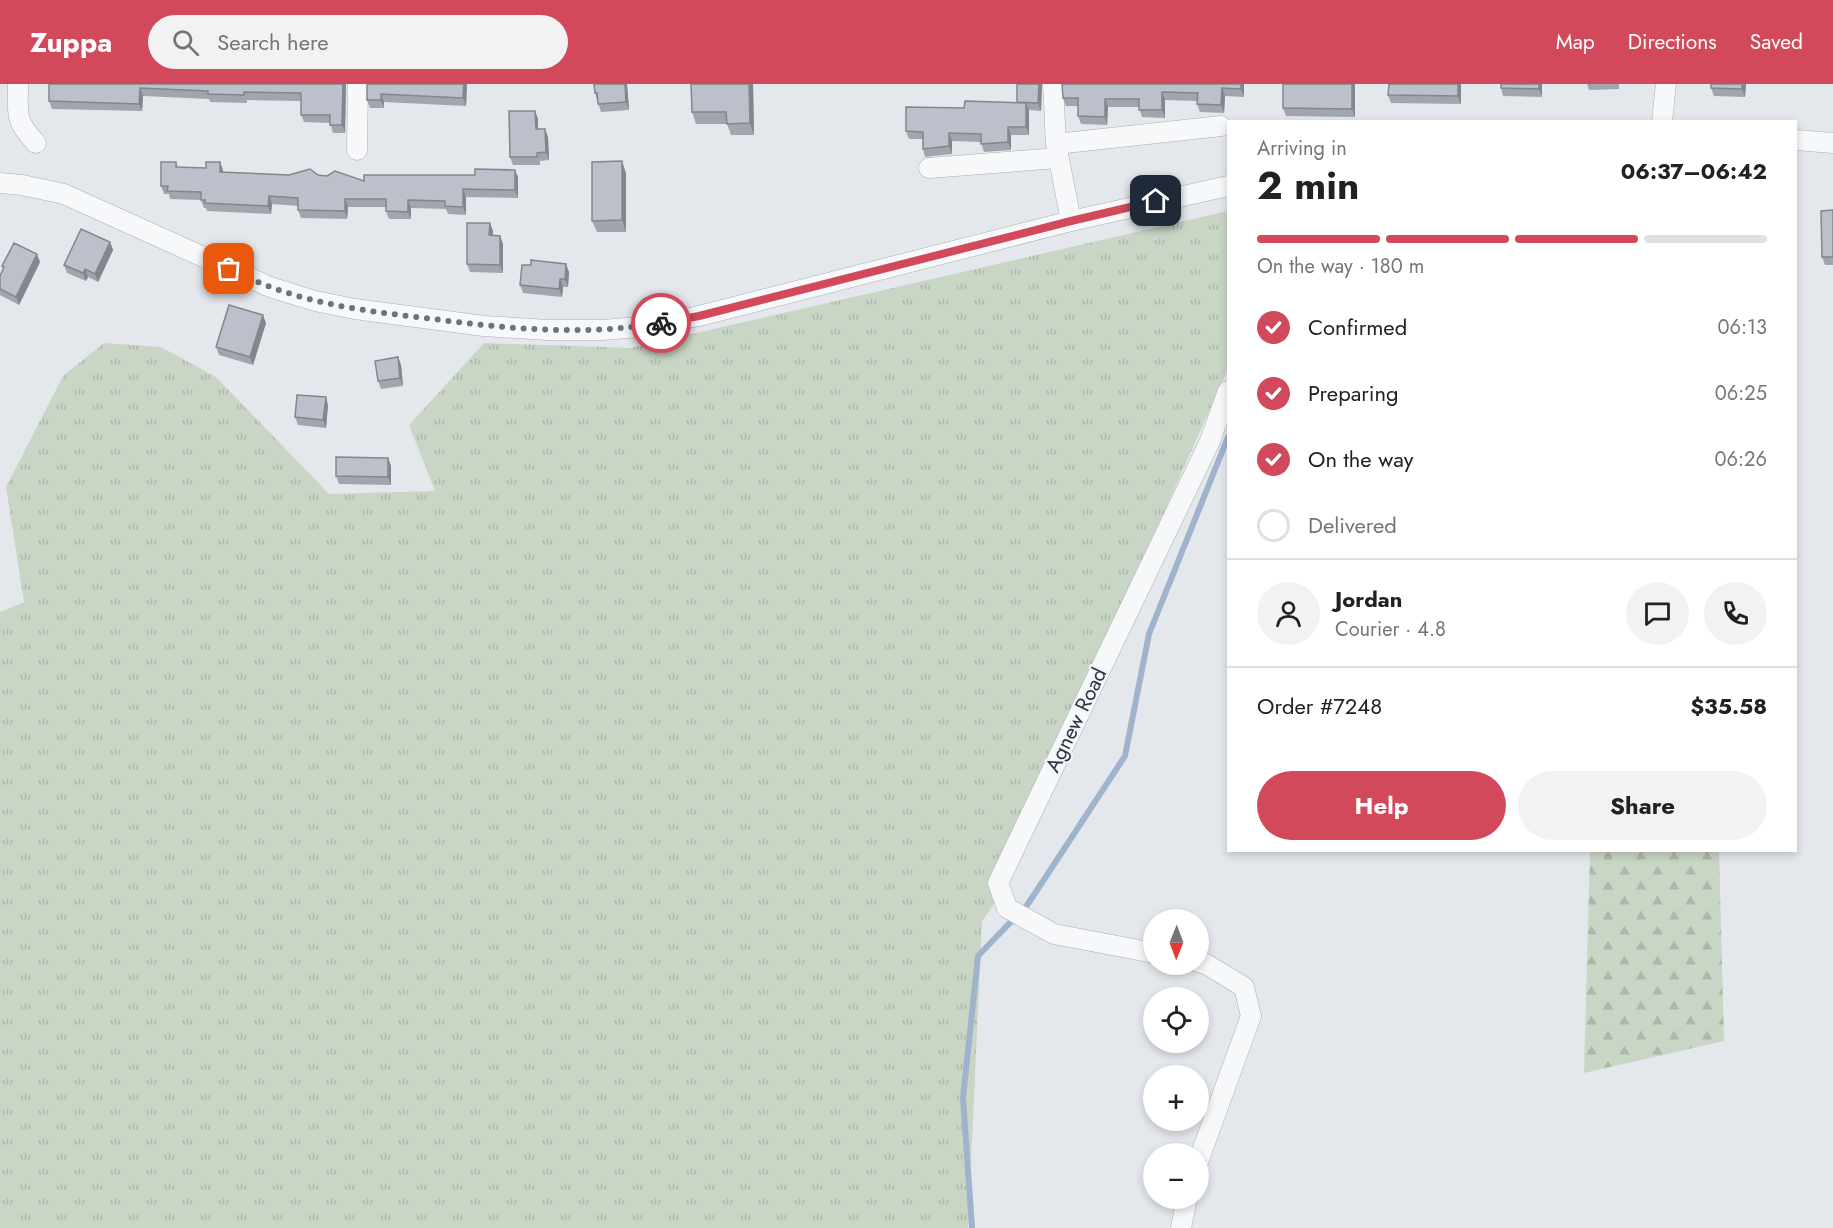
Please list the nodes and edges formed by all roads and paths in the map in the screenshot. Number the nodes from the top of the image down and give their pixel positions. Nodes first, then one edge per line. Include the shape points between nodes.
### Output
1 (18, 84) edge
2 (358, 84) edge
3 (1053, 84) edge
4 (1665, 84) edge
5 (1662, 120) edge
6 (1221, 126) dead end
7 (1797, 140) edge
8 (36, 143) dead end
9 (1833, 143) edge
10 (357, 150) dead end
11 (1057, 151) junction
12 (929, 168) dead end
13 (0, 183) edge
14 (1227, 186) edge
15 (1071, 221) junction
16 (1227, 394) edge
17 (1143, 952) edge
18 (1209, 966) edge
19 (1205, 1143) edge
20 (1185, 1209) edge
21 (1181, 1228) edge

1 - 8 street via 18,119
2 - 10 street
3 - 11 street
4 - 5 street
6 - 11 street
7 - 9 street
11 - 12 street
11 - 15 street
13 - 15 street via 64,194 298,296 355,309 548,330 638,327 699,316
14 - 15 street
16 - 17 street, Agnew Road via 1210,441 998,883 1007,908 1054,934
18 - 19 street via 1244,987 1251,1016
20 - 21 street

